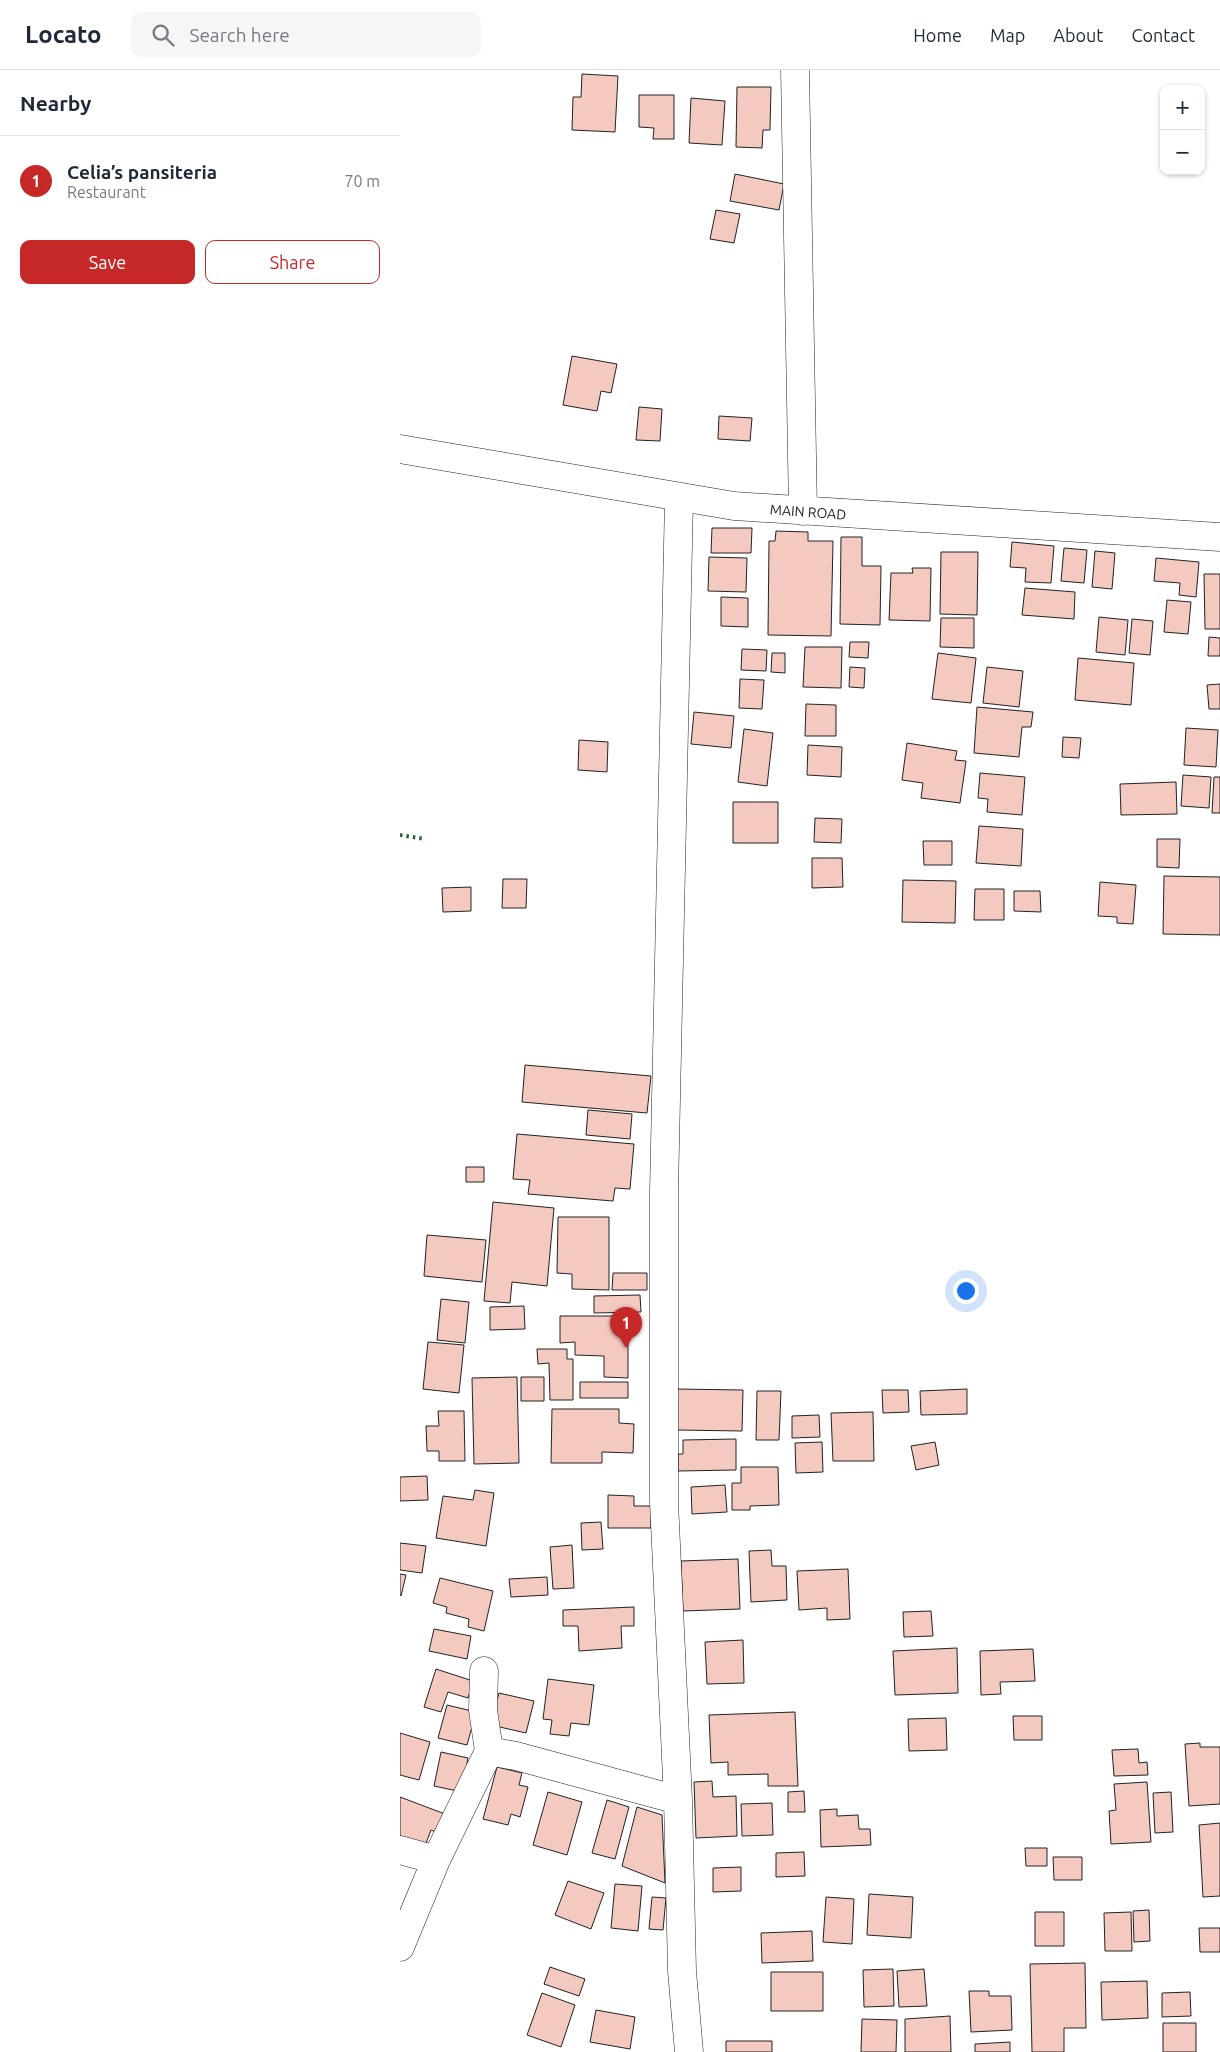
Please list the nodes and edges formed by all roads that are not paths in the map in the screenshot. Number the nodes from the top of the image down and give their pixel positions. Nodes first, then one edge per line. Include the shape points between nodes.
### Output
1 (795, 70) edge
2 (400, 449) edge
3 (679, 499) junction
4 (803, 512) junction
5 (1220, 537) edge
6 (484, 1671) dead end
7 (489, 1751) junction
8 (678, 1800) junction
9 (400, 1850) edge
10 (436, 1860) junction
11 (400, 1947) edge
12 (689, 2052) edge

1 - 4 street
2 - 3 street, MAIN ROAD
3 - 4 street, MAIN ROAD
3 - 8 street via 664,1192 664,1502
4 - 5 street, MAIN ROAD
6 - 7 street via 483,1710
7 - 8 street
7 - 10 street
8 - 12 street via 682,1971
9 - 10 street
10 - 11 street

